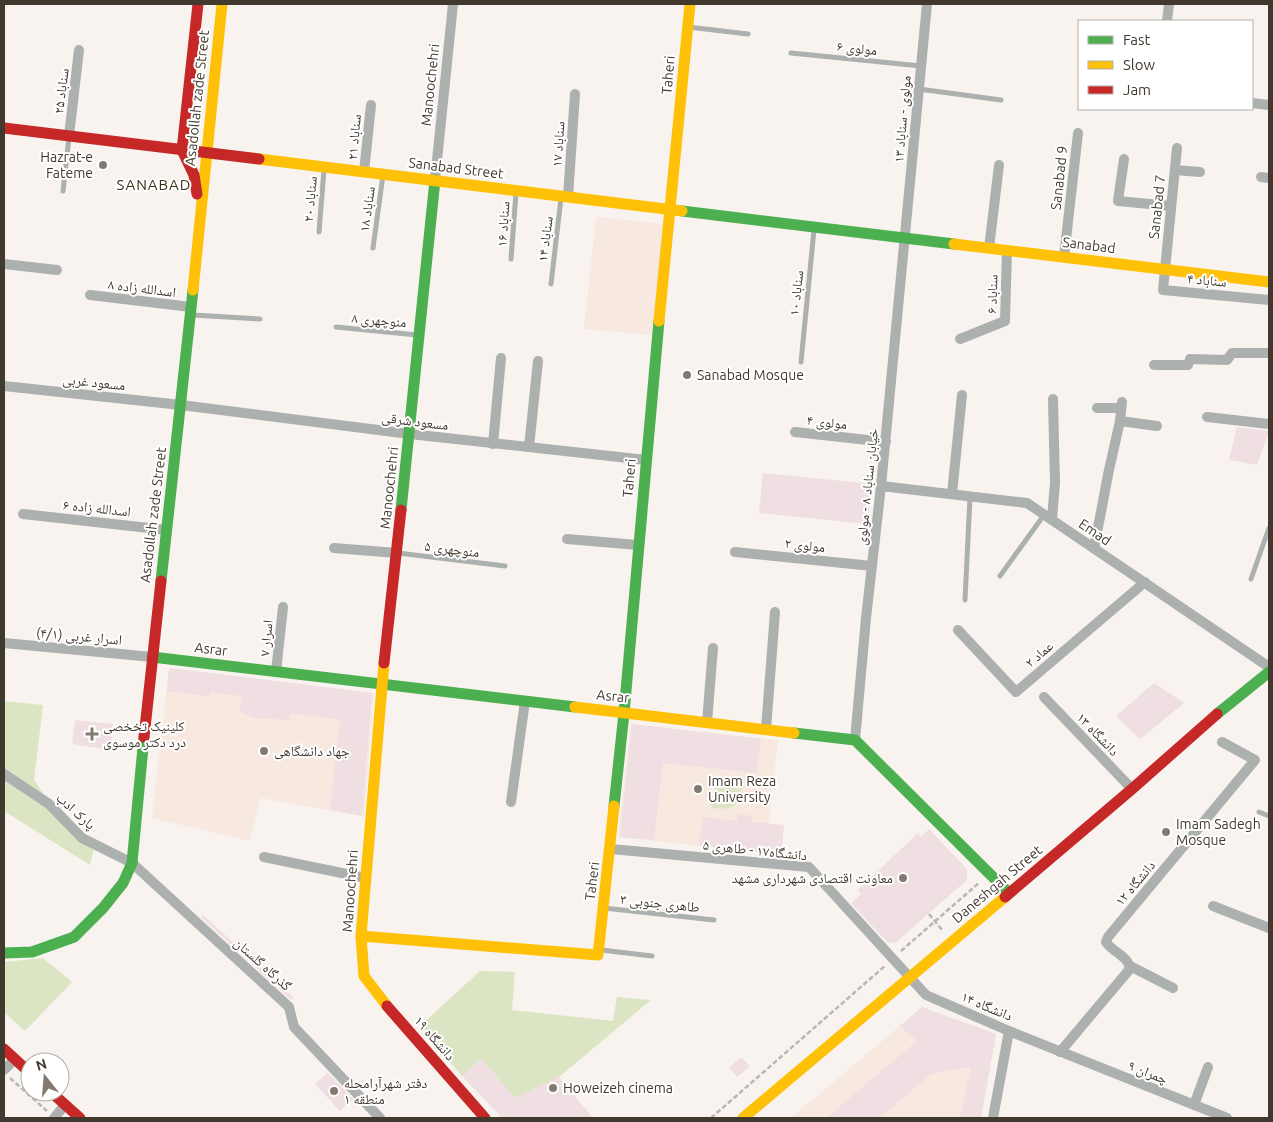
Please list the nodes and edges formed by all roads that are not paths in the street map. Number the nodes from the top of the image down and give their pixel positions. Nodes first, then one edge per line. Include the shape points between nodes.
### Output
1 (198, 4) edge
2 (222, 4) edge
3 (453, 4) edge
4 (690, 4) edge
5 (927, 4) edge
6 (1169, 4) edge
7 (1167, 20) edge
8 (688, 27) junction
9 (748, 34) dead end
10 (79, 50) dead end
11 (791, 53) dead end
12 (921, 66) junction
13 (919, 89) junction
14 (575, 94) dead end
15 (1000, 100) dead end
16 (1253, 103) edge
17 (371, 105) dead end
18 (1269, 105) edge
19 (4, 128) edge
20 (1078, 133) dead end
21 (69, 136) junction
22 (1177, 148) dead end
23 (182, 150) junction
24 (206, 153) junction
25 (1124, 159) dead end
26 (999, 165) dead end
27 (324, 167) junction
28 (1175, 170) junction
29 (364, 172) junction
30 (1200, 172) dead end
31 (383, 174) junction
32 (436, 180) junction
33 (516, 190) junction
34 (63, 191) dead end
35 (565, 196) junction
36 (1171, 206) junction
37 (670, 209) junction
38 (200, 218) junction
39 (814, 227) junction
40 (319, 232) dead end
41 (905, 238) junction
42 (373, 248) dead end
43 (989, 248) junction
44 (1008, 250) junction
45 (1064, 257) junction
46 (512, 259) dead end
47 (4, 264) edge
48 (1165, 269) junction
49 (57, 270) dead end
50 (1269, 282) edge
51 (551, 284) dead end
52 (90, 295) dead end
53 (1269, 300) edge
54 (190, 311) junction
55 (260, 319) dead end
56 (336, 328) dead end
57 (420, 335) junction
58 (960, 339) dead end
59 (1269, 353) edge
60 (501, 358) dead end
61 (538, 361) dead end
62 (801, 362) dead end
63 (1154, 366) dead end
64 (4, 386) edge
65 (962, 395) dead end
66 (1053, 399) dead end
67 (181, 405) junction
68 (1096, 408) dead end
69 (1207, 417) dead end
70 (1120, 421) junction
71 (1269, 424) edge
72 (1156, 426) dead end
73 (795, 432) dead end
74 (410, 434) junction
75 (886, 442) junction
76 (493, 444) junction
77 (529, 447) junction
78 (646, 460) junction
79 (882, 486) junction
80 (952, 494) junction
81 (970, 496) junction
82 (23, 514) dead end
83 (1048, 517) junction
84 (1269, 528) edge
85 (167, 530) junction
86 (567, 539) dead end
87 (638, 545) junction
88 (334, 548) dead end
89 (1094, 548) junction
90 (735, 552) dead end
91 (397, 553) junction
92 (505, 566) dead end
93 (872, 566) junction
94 (1000, 576) dead end
95 (1251, 579) dead end
96 (1145, 582) junction
97 (965, 600) dead end
98 (284, 606) dead end
99 (775, 612) dead end
100 (958, 630) dead end
101 (4, 643) edge
102 (713, 648) dead end
103 (152, 657) junction
104 (1269, 667) edge
105 (276, 672) junction
106 (1269, 672) edge
107 (382, 684) junction
108 (1044, 697) dead end
109 (525, 701) junction
110 (624, 713) junction
111 (707, 722) junction
112 (766, 729) junction
113 (855, 740) junction
114 (1222, 742) dead end
115 (4, 774) edge
116 (1132, 789) junction
117 (510, 802) dead end
118 (1259, 812) dead end
119 (1269, 816) edge
120 (610, 849) junction
121 (264, 857) dead end
122 (132, 863) junction
123 (366, 878) junction
124 (1009, 893) junction
125 (1213, 906) dead end
126 (603, 908) junction
127 (714, 920) dead end
128 (1269, 928) edge
129 (361, 936) junction
130 (598, 952) junction
131 (4, 953) edge
132 (652, 956) dead end
133 (1130, 966) junction
134 (364, 976) joint
135 (910, 976) junction
136 (1173, 988) dead end
137 (1009, 1031) junction
138 (4, 1049) edge
139 (1060, 1052) junction
140 (15, 1059) junction
141 (20, 1064) edge
142 (1208, 1067) dead end
143 (4, 1071) edge
144 (63, 1102) edge
145 (66, 1105) junction
146 (1194, 1105) junction
147 (54, 1118) edge
148 (80, 1118) edge
149 (380, 1118) edge
150 (485, 1118) edge
151 (743, 1118) edge
152 (993, 1118) edge
153 (1227, 1118) edge

1 - 23 main road, Asadollah zade Street
2 - 24 main road, Asadollah zade Street
3 - 32 street, Manoochehri
4 - 8 main road, Taheri
5 - 12 street, مولوی - سناباد ۱۳
6 - 7 street
8 - 9 lane
8 - 37 main road, Taheri
10 - 21 street, سناباد ۲۵
11 - 12 lane, مولوی ۶
12 - 13 street, مولوی - سناباد ۱۳
13 - 15 lane
13 - 41 street, مولوی - سناباد ۱۳
14 - 35 street, سناباد ۱۷
16 - 18 street
17 - 29 street, سناباد ۲۱
19 - 21 main road, Sanabad Street
20 - 45 street, Sanabad 9
21 - 23 main road, Sanabad Street
21 - 34 lane
22 - 28 street, Sanabad 7
23 - 24 main road, Sanabad Street
23 - 38 main road via 194,175
24 - 27 main road, Sanabad Street
24 - 38 main road, Asadollah zade Street
25 - 36 street via 1118,201
26 - 43 street
27 - 29 main road, Sanabad Street
27 - 40 lane, سناباد ۲۰
28 - 30 street
28 - 36 street, Sanabad 7
29 - 31 main road, Sanabad Street
31 - 32 main road, Sanabad Street
31 - 42 lane, سناباد ۱۸
32 - 33 main road, Sanabad Street
32 - 57 main road, Manoochehri
33 - 35 main road, Sanabad Street
33 - 46 lane, سناباد ۱۶
35 - 37 main road, Sanabad Street
35 - 51 lane, سناباد ۱۴
36 - 48 street, Sanabad 7
37 - 39 main road, Sanabad Street
37 - 78 main road, Taheri
38 - 54 main road, Asadollah zade Street
39 - 41 main road, Sanabad Street
39 - 62 lane, سناباد ۱۰
41 - 43 main road, Sanabad
41 - 75 street, خیابان سناباد ۸ - مولوی
43 - 44 main road, Sanabad
44 - 45 main road, Sanabad
44 - 58 street, سناباد ۶ via 1005,321
45 - 48 main road, Sanabad
47 - 49 street
48 - 50 main road, Sanabad
48 - 53 street, سناباد ۴ via 1163,290
52 - 54 street, اسدالله زاده ۸
54 - 55 lane
54 - 67 main road, Asadollah zade Street
56 - 57 lane, منوچهری ۸
57 - 74 main road, Manoochehri
59 - 63 street via 1232,354 1228,360 1190,359 1188,365
60 - 76 street
61 - 77 street
64 - 67 street, مسعود غربی
65 - 80 street
66 - 83 street via 1055,483
67 - 74 street, مسعود شرقی
67 - 85 main road, Asadollah zade Street
68 - 70 street via 1122,405
69 - 71 street
70 - 72 street
70 - 89 street
73 - 75 street, مولوی ۴
74 - 76 street, مسعود شرقی
74 - 91 main road, Manoochehri
75 - 79 street, خیابان سناباد ۸ - مولوی
76 - 77 street, مسعود شرقی
77 - 78 street, مسعود شرقی
78 - 87 main road, Taheri
79 - 80 street, Emad
79 - 93 street, خیابان سناباد ۸ - مولوی
80 - 81 street, Emad
81 - 83 street, Emad via 1027,502
81 - 97 lane
82 - 85 street, اسدالله زاده ۶
83 - 89 street, Emad
83 - 94 lane
84 - 95 lane
85 - 103 main road, Asadollah zade Street
86 - 87 street
87 - 110 main road, Taheri
88 - 91 street
89 - 96 street, Emad
90 - 93 street, مولوی ۲
91 - 92 lane, منوچهری ۵
91 - 107 main road, Manoochehri
93 - 113 street, خیابان سناباد ۸ - مولوی
96 - 100 street, عماد ۲ via 1016,692
96 - 104 street, Emad
98 - 105 street, اسرار ۷
99 - 112 street
101 - 103 street, اسرار غربی (۴/۱)
102 - 111 street
103 - 105 main road, Asrar
103 - 122 main road, Asadollah zade Street
105 - 107 main road, Asrar
106 - 116 main road, Daneshgah Street
107 - 109 main road, Asrar
107 - 123 main road, Manoochehri
108 - 116 street, دانشگاه ۱۳
109 - 110 main road, Asrar
109 - 117 street
110 - 111 main road, Asrar
110 - 120 main road, Taheri
111 - 112 main road, Asrar
112 - 113 main road, Asrar
113 - 124 main road
114 - 133 street, دانشگاه ۱۲ via 1255,760 1108,937 1106,942 1109,946
115 - 122 street, پارک ادب via 49,804 82,838
116 - 124 main road, Daneshgah Street
118 - 119 lane
120 - 126 main road, Taheri
120 - 135 street, دانشگاه۱۷ - طاهری ۵ via 809,867
121 - 123 street
122 - 131 main road, Asadollah zade Street via 123,883 74,937 32,952
122 - 149 street, گذرگاه گلستان via 289,1007 294,1027
123 - 129 main road, Manoochehri
124 - 135 main road, Daneshgah Street
125 - 128 street
126 - 127 lane, طاهری جنوبی ۳
126 - 130 main road, Taheri
129 - 130 main road
129 - 134 main road, Manoochehri
130 - 132 lane
133 - 136 street
133 - 139 street
134 - 150 main road, دانشگاه ۱۹
135 - 137 street, دانشگاه ۱۴ via 926,995
135 - 151 main road, Daneshgah Street
137 - 139 street, دانشگاه ۱۴
137 - 152 street
138 - 140 main road
139 - 146 street, چمران ۹
140 - 141 main road
140 - 143 street
142 - 146 street
144 - 145 main road
145 - 147 street
145 - 148 main road
146 - 153 street, چمران ۹

